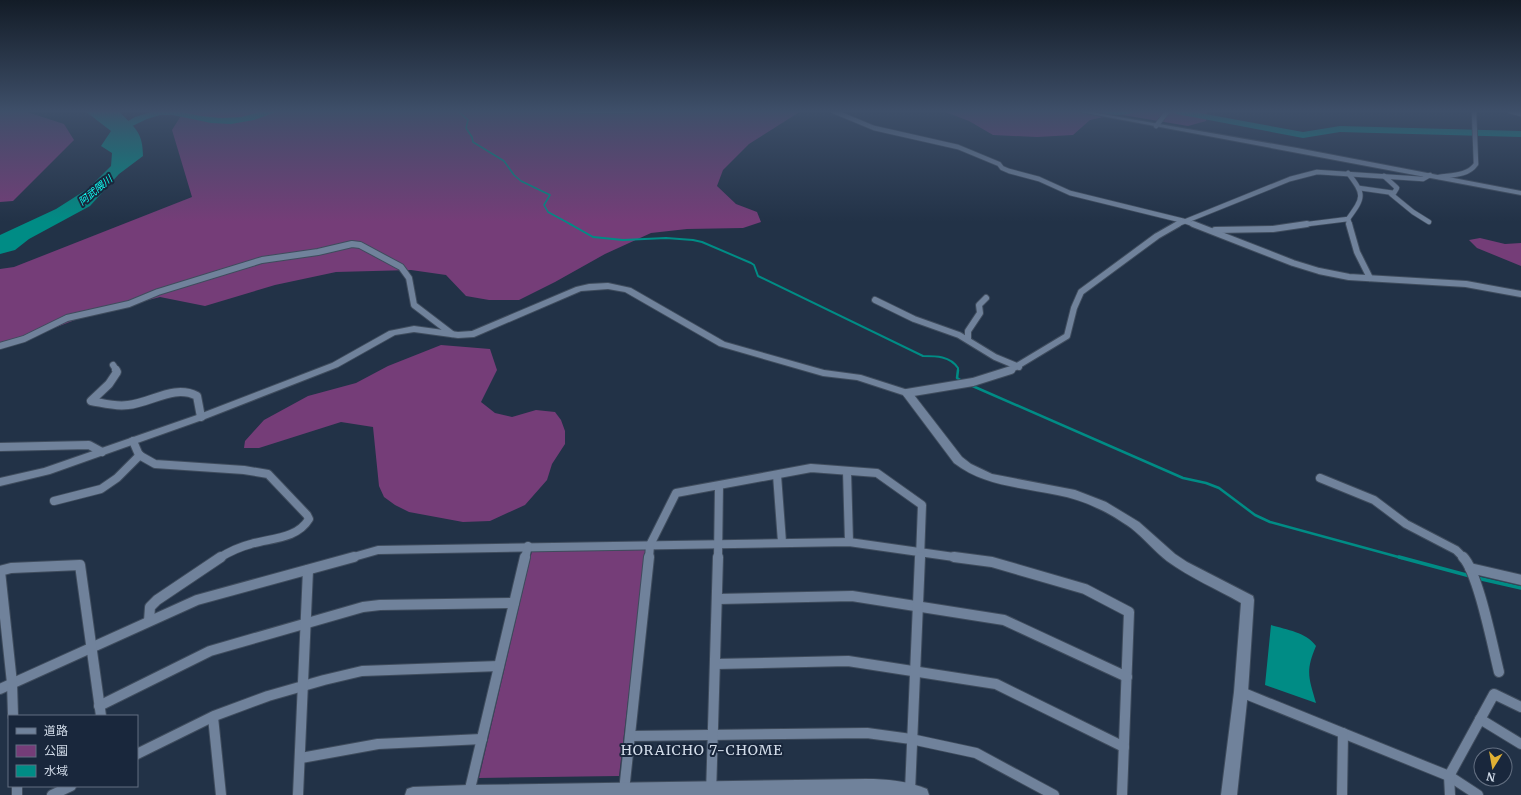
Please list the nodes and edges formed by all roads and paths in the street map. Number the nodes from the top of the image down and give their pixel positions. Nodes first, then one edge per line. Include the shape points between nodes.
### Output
1 (961, 148) edge
2 (1280, 148) edge
3 (1475, 148) edge
4 (1348, 173) junction
5 (1430, 175) junction
6 (1383, 176) junction
7 (1439, 177) junction
8 (1359, 188) junction
9 (1521, 193) edge
10 (1391, 194) junction
11 (1348, 219) junction
12 (1184, 221) junction
13 (1429, 222) dead end
14 (1209, 230) junction
15 (1370, 278) junction
16 (1521, 294) edge
17 (986, 298) dead end
18 (875, 300) dead end
19 (452, 334) junction
20 (968, 339) junction
21 (0, 346) edge
22 (113, 365) dead end
23 (1019, 366) junction
24 (907, 393) junction
25 (201, 417) junction
26 (133, 441) junction
27 (0, 446) edge
28 (102, 452) junction
29 (140, 456) junction
30 (847, 471) junction
31 (778, 475) junction
32 (1320, 478) dead end
33 (0, 482) edge
34 (719, 486) junction
35 (54, 501) dead end
36 (782, 542) junction
37 (849, 542) junction
38 (718, 544) junction
39 (650, 545) junction
40 (528, 546) junction
41 (919, 551) junction
42 (1470, 568) junction
43 (308, 570) junction
44 (1521, 580) edge
45 (718, 599) junction
46 (514, 603) junction
47 (917, 606) junction
48 (149, 621) junction
49 (306, 625) junction
50 (92, 648) junction
51 (716, 664) junction
52 (500, 666) junction
53 (914, 671) junction
54 (1500, 672) dead end
55 (1126, 677) junction
56 (12, 683) junction
57 (303, 685) junction
58 (0, 688) edge
59 (1241, 692) junction
60 (99, 706) junction
61 (1521, 707) edge
62 (13, 715) edge
63 (101, 715) edge
64 (213, 717) junction
65 (1480, 719) junction
66 (1343, 733) junction
67 (631, 736) junction
68 (713, 736) junction
69 (482, 739) junction
70 (911, 739) junction
71 (1521, 744) edge
72 (1124, 747) junction
73 (138, 754) edge
74 (301, 758) junction
75 (1448, 776) junction
76 (69, 787) edge
77 (624, 791) junction
78 (711, 792) edge
79 (469, 793) junction
80 (915, 793) edge
81 (52, 795) edge
82 (221, 795) edge
83 (298, 795) edge
84 (413, 795) edge
85 (1054, 795) edge
86 (1122, 795) edge
87 (1229, 795) edge
88 (1342, 795) edge
89 (1450, 795) edge
90 (1478, 795) edge

1 - 12 street via 999,164 1009,172 1039,179 1070,193
2 - 5 street
3 - 7 street via 1475,167 1465,172
4 - 6 street
4 - 8 street
4 - 12 street via 1307,174
5 - 6 street via 1423,179
5 - 7 street
6 - 10 street via 1397,188
7 - 9 street
8 - 10 street
8 - 11 street via 1362,197
10 - 13 street
11 - 14 street via 1273,229
11 - 15 street via 1357,252
12 - 14 street
12 - 23 street via 1157,236 1081,292 1067,336
14 - 15 street via 1293,263 1331,274
15 - 16 street via 1466,284
17 - 20 street via 979,305 978,317 970,327
18 - 20 street via 914,319
19 - 21 street via 414,304 409,278 400,267 360,245 352,244 262,260 158,292 129,304 67,318 24,339
19 - 24 street via 468,335 481,332 510,317 579,289 598,286 618,287 628,290 722,344 823,372 880,382
19 - 25 street via 414,329 392,333 335,365
20 - 23 street via 995,357
22 - 25 street via 117,372 116,376 91,400 123,406 178,392 190,392 197,396
23 - 24 street via 1008,372 973,382
24 - 59 street via 958,460 967,467 990,478 1075,494 1102,505 1135,525 1183,565 1248,600
25 - 26 street
26 - 28 street
26 - 29 street
27 - 28 street via 89,445
28 - 33 street via 31,476
29 - 35 street via 108,486
29 - 48 street via 155,464 268,474 309,519 305,526 295,533 230,551 157,600 150,607
30 - 31 street via 811,468
30 - 37 street
30 - 41 street via 877,473 922,505
31 - 34 street
31 - 36 street
32 - 42 street via 1374,500 1406,524 1456,550 1468,562
34 - 38 street
34 - 39 street via 676,493
36 - 37 street
36 - 38 street
37 - 41 street
38 - 39 street
38 - 45 street
39 - 40 street
39 - 67 street
40 - 43 street via 378,550
40 - 46 street
41 - 47 street
41 - 55 street via 992,562 1013,568 1085,590 1129,612
42 - 44 street
42 - 54 street
43 - 48 street via 197,600
43 - 49 street
45 - 47 street via 852,596
45 - 51 street
46 - 49 street via 380,605 364,607
46 - 52 street
47 - 53 street
47 - 55 street via 1004,620
48 - 50 street
49 - 57 street
49 - 60 street via 210,651
50 - 56 street
50 - 56 street via 80,565 11,568 0,571
50 - 60 street
51 - 53 street via 848,661
51 - 68 street
52 - 57 street via 362,671
52 - 69 street
53 - 70 street
53 - 72 street via 996,684
55 - 72 street
56 - 58 street
56 - 62 street
57 - 64 street
57 - 74 street
59 - 66 street
59 - 87 street
60 - 63 street
61 - 65 street via 1494,694
64 - 73 street
64 - 82 street
65 - 71 street
65 - 75 street
66 - 75 street
66 - 88 street
67 - 68 street
67 - 77 street via 628,743
68 - 70 street via 867,733
68 - 78 street
69 - 74 street via 378,744
69 - 79 street
70 - 80 street
70 - 85 street via 976,753
72 - 86 street
74 - 83 street
75 - 89 street
75 - 90 street
76 - 81 street
77 - 78 street
77 - 79 street
78 - 80 street via 888,787
79 - 84 street

